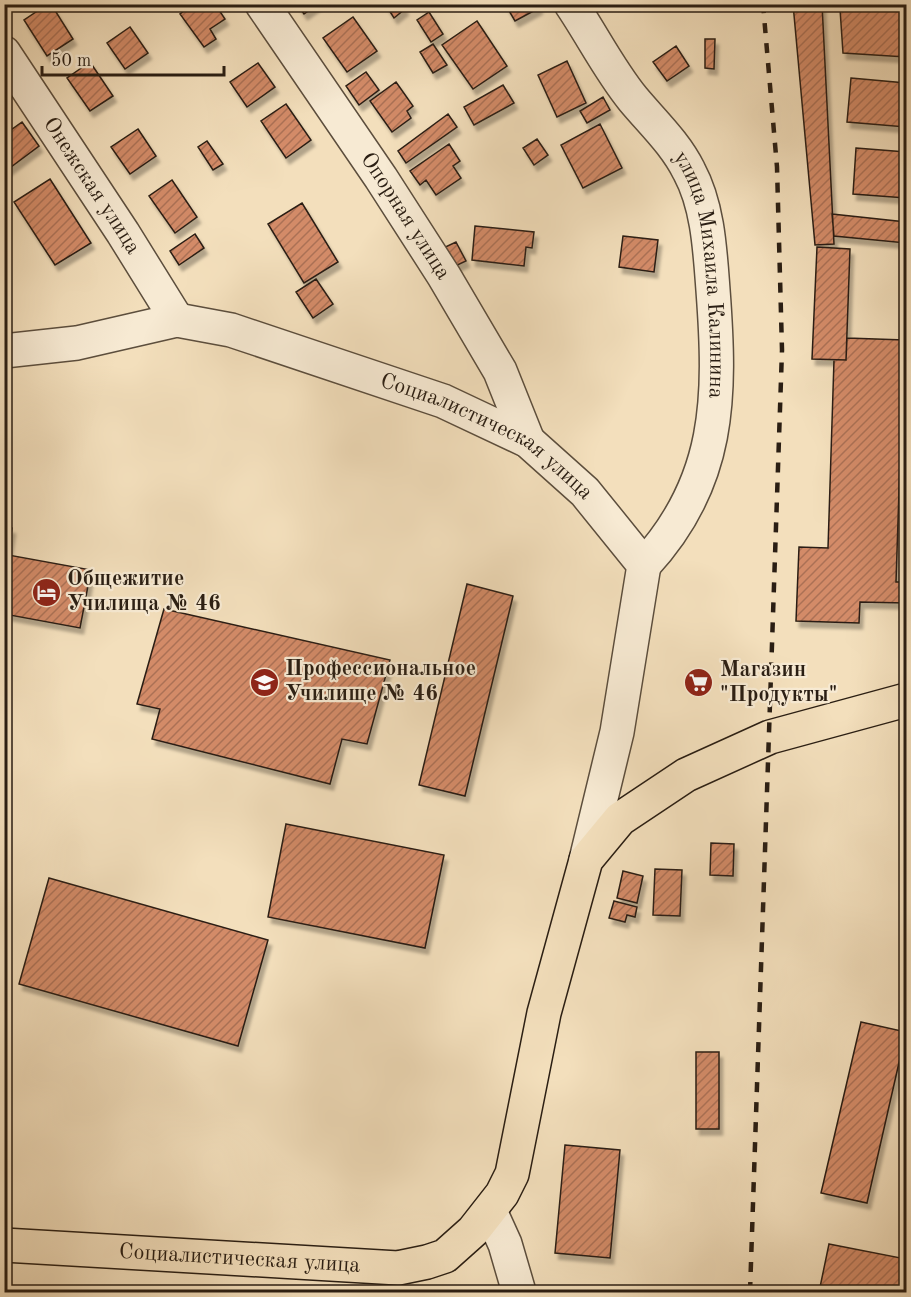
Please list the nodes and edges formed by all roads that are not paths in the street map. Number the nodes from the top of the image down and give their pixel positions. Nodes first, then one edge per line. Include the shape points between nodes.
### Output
1 (262, 4) edge
2 (572, 4) edge
3 (4, 53) edge
4 (177, 320) junction
5 (4, 351) edge
6 (528, 441) junction
7 (644, 565) junction
8 (906, 700) edge
9 (585, 860) junction
10 (490, 1211) junction
11 (4, 1245) edge
12 (519, 1293) edge

1 - 6 street, Опорная улица via 444,276 501,371
2 - 7 street, улица Михаила Калинина via 633,99 653,118 689,171 701,199 707,230 717,335 713,433 688,508 668,540
3 - 4 street, Онежская улица
4 - 5 street, Социалистическая улица via 77,343
4 - 6 street, Социалистическая улица via 231,330 443,401
6 - 7 street, Социалистическая улица via 585,492
7 - 9 street, Социалистическая улица via 617,732
8 - 9 main road, Социалистическая улица via 770,737 686,775 620,819
9 - 10 main road, Социалистическая улица via 544,1013 512,1173
10 - 11 main road, Социалистическая улица via 445,1256 398,1268
10 - 12 street via 505,1244

